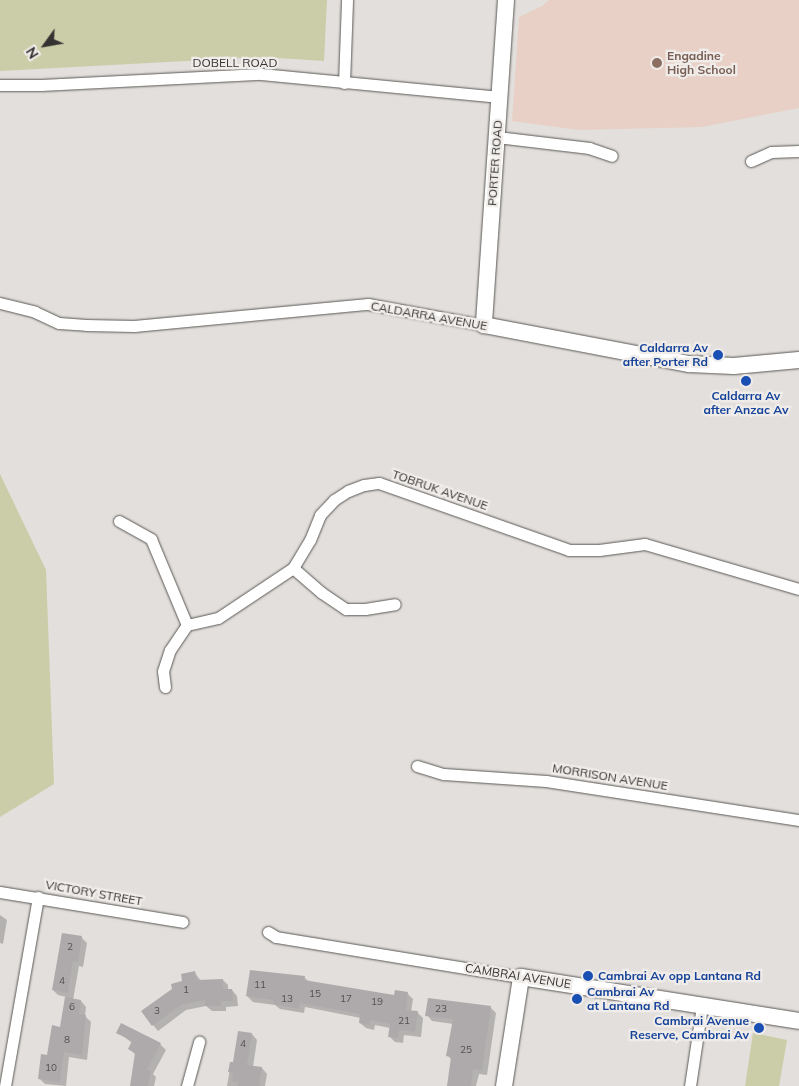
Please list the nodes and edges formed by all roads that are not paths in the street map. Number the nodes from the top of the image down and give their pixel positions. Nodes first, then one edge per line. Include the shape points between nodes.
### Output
1 (347, 0) edge
2 (506, 0) edge
3 (344, 83) junction
4 (0, 85) edge
5 (500, 97) junction
6 (497, 137) junction
7 (799, 151) edge
8 (612, 156) dead end
9 (751, 161) dead end
10 (0, 302) edge
11 (484, 325) junction
12 (799, 360) edge
13 (119, 520) dead end
14 (293, 568) junction
15 (799, 588) edge
16 (396, 604) dead end
17 (188, 625) junction
18 (165, 687) dead end
19 (417, 766) dead end
20 (799, 820) edge
21 (0, 892) edge
22 (38, 897) junction
23 (183, 922) dead end
24 (268, 932) dead end
25 (521, 976) junction
26 (702, 1006) junction
27 (799, 1022) edge
28 (199, 1042) dead end
29 (5, 1086) edge
30 (187, 1086) edge
31 (504, 1086) edge
32 (690, 1086) edge

1 - 3 street
2 - 5 street, PORTER ROAD
3 - 4 street, DOBELL ROAD via 261,74
3 - 5 street, DOBELL ROAD
5 - 6 street, PORTER ROAD
6 - 8 street via 589,148
6 - 11 street, PORTER ROAD
7 - 9 street via 771,152
10 - 11 street, CALDARRA AVENUE via 59,323 86,325 134,326 368,304
11 - 12 street, CALDARRA AVENUE via 689,364 734,366
13 - 17 street via 151,539
14 - 15 street, TOBRUK AVENUE via 320,515 334,500 348,491 379,483 569,550 645,544
14 - 16 street via 346,609
14 - 17 street, TOBRUK AVENUE via 218,618
17 - 18 street via 170,650 163,670
19 - 20 street, MORRISON AVENUE via 444,774 546,781
21 - 22 street, VICTORY STREET
22 - 23 street, VICTORY STREET
22 - 29 street
24 - 25 street, CAMBRAI AVENUE via 276,937
25 - 26 street, CAMBRAI AVENUE
25 - 31 street
26 - 27 street, CAMBRAI AVENUE
26 - 32 street
28 - 30 street

